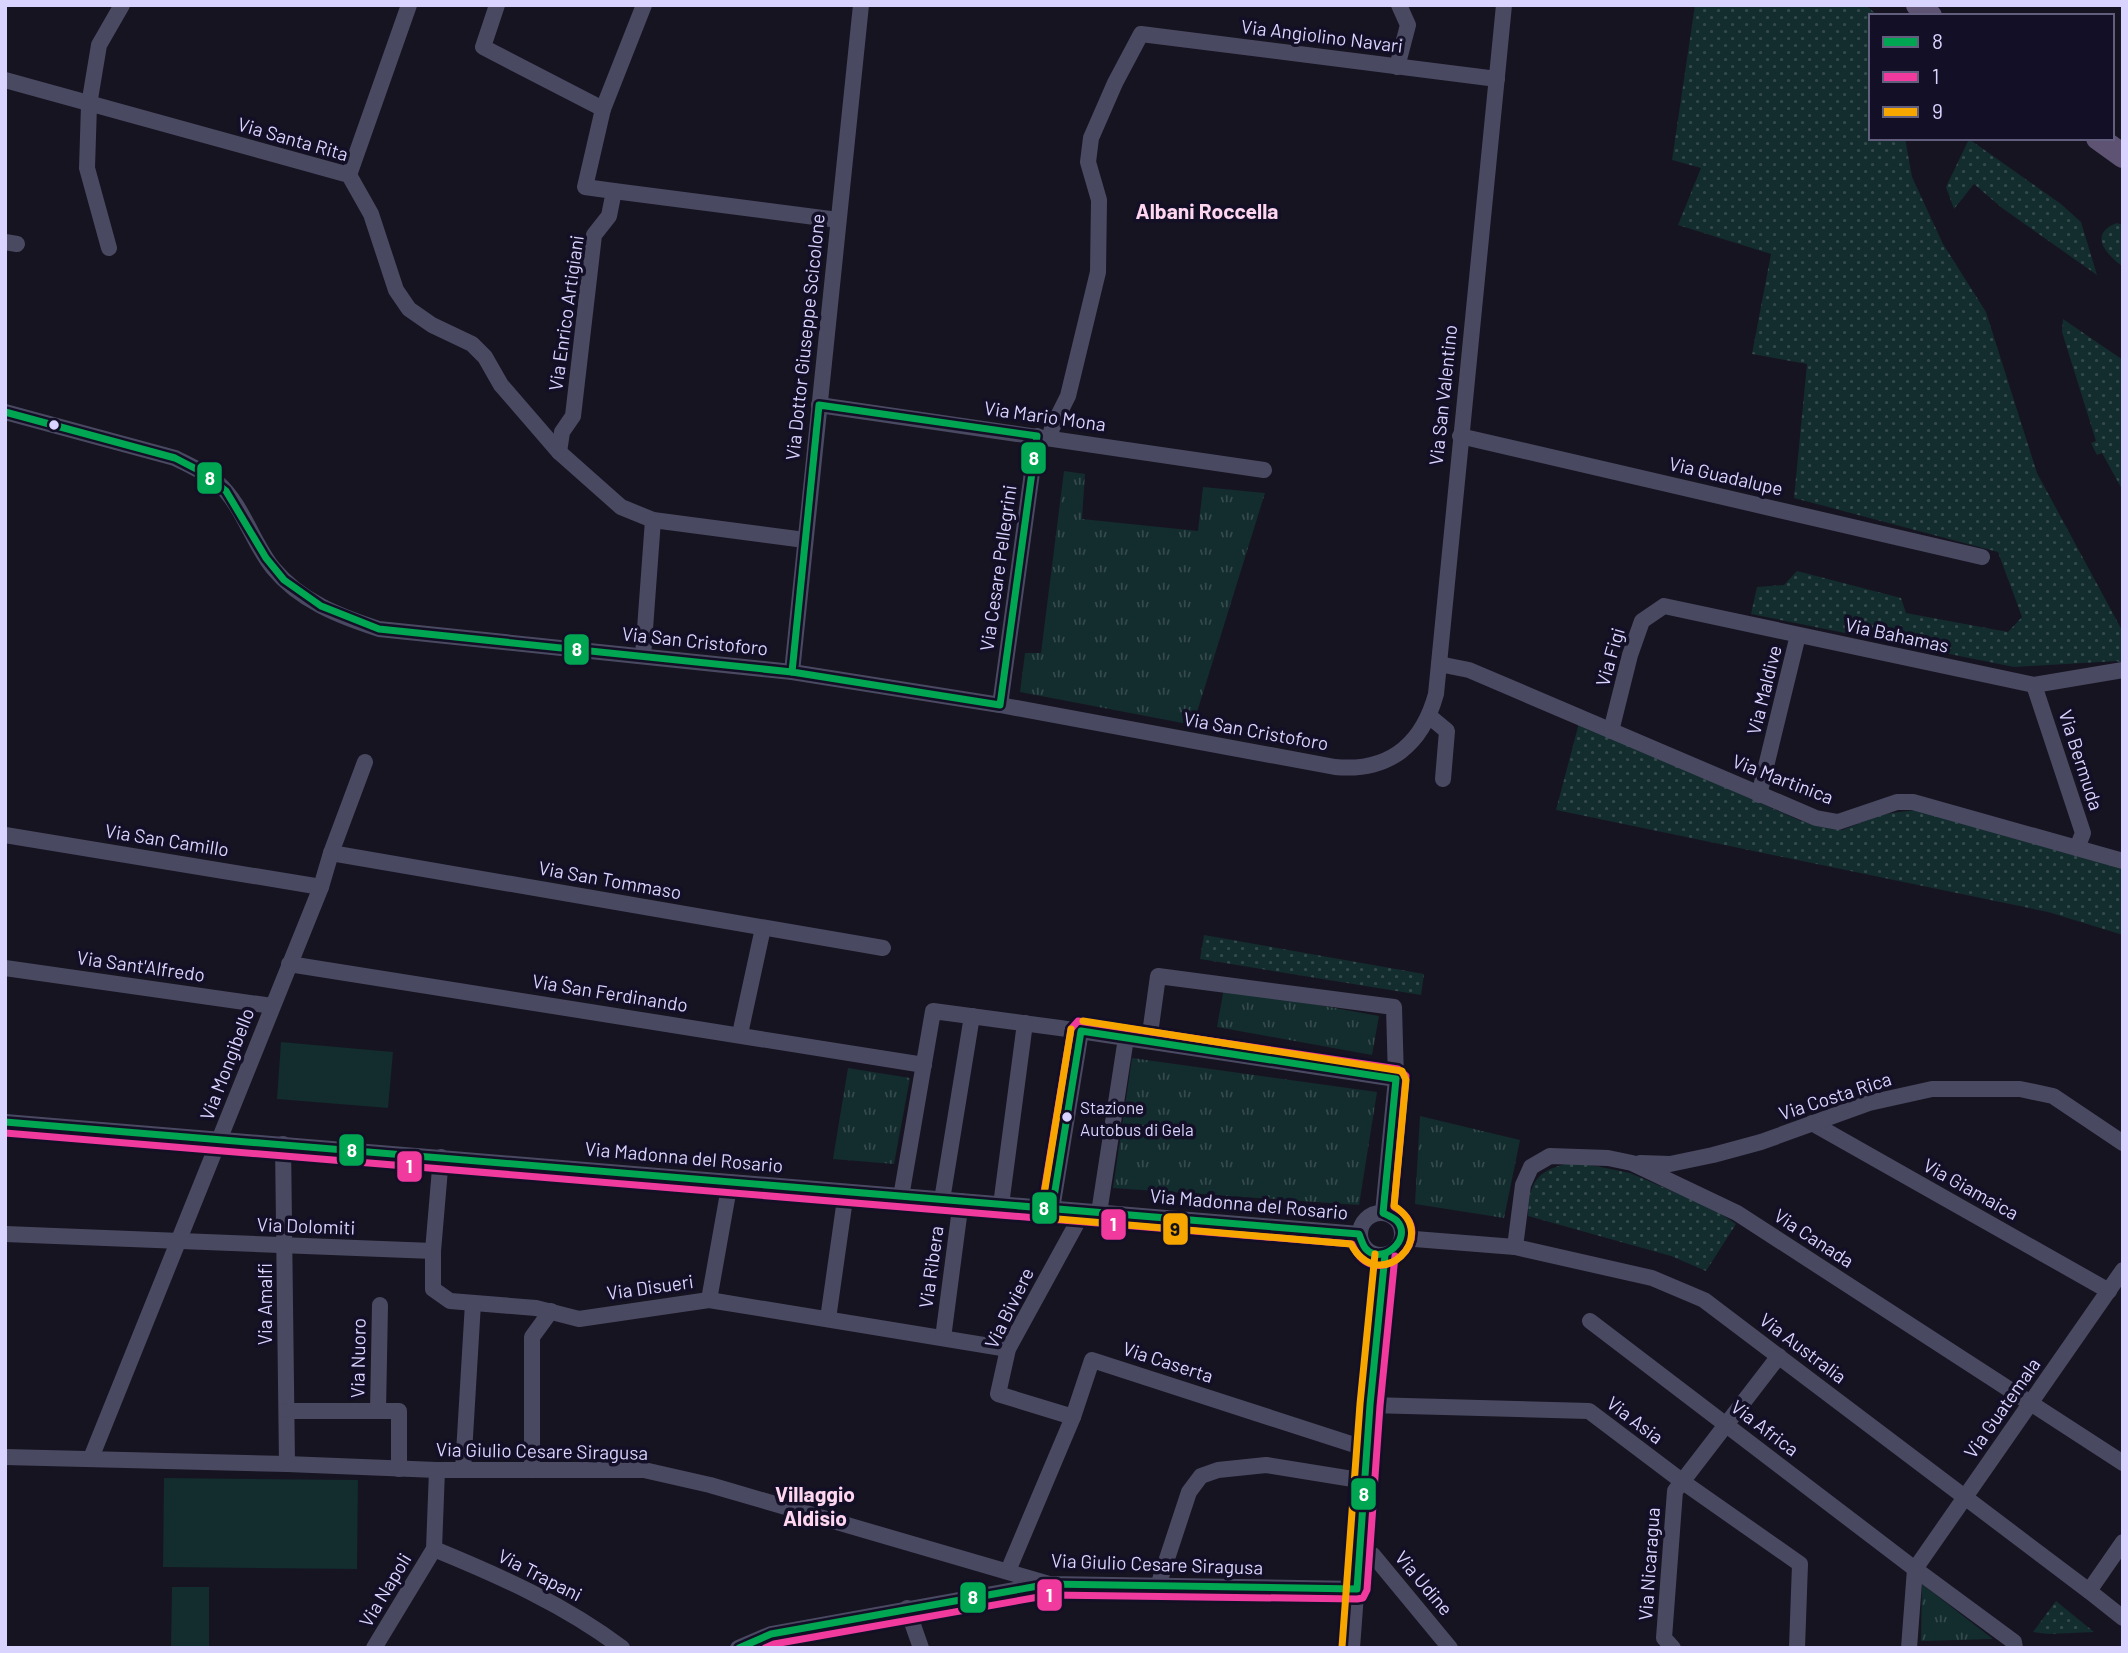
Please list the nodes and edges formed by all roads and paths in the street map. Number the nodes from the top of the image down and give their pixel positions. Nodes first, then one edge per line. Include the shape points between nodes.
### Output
1 (122, 5) edge
2 (409, 5) edge
3 (497, 5) edge
4 (643, 5) edge
5 (861, 5) edge
6 (1399, 5) edge
7 (1504, 5) edge
8 (1141, 34) joint
9 (1397, 66) junction
10 (1497, 79) junction
11 (5, 80) edge
12 (89, 105) junction
13 (603, 109) junction
14 (2101, 140) edge
15 (2123, 156) edge
16 (349, 176) junction
17 (614, 191) junction
18 (838, 220) junction
19 (109, 248) dead end
20 (819, 405) junction
21 (5, 411) edge
22 (1460, 436) junction
23 (1043, 437) junction
24 (559, 452) junction
25 (1264, 470) dead end
26 (653, 520) junction
27 (805, 540) junction
28 (1982, 557) dead end
29 (1664, 606) joint
30 (1798, 635) junction
31 (643, 656) junction
32 (1439, 664) junction
33 (2123, 670) edge
34 (792, 672) junction
35 (2034, 685) junction
36 (1000, 705) junction
37 (1429, 716) junction
38 (1612, 731) junction
39 (365, 762) dead end
40 (1443, 779) dead end
41 (1759, 795) junction
42 (5, 835) edge
43 (2077, 848) junction
44 (331, 853) junction
45 (2123, 862) edge
46 (321, 887) junction
47 (763, 928) junction
48 (883, 948) dead end
49 (289, 964) junction
50 (5, 968) edge
51 (272, 1006) junction
52 (972, 1016) junction
53 (1025, 1023) junction
54 (1081, 1031) junction
55 (740, 1034) junction
56 (1126, 1038) junction
57 (1149, 1041) junction
58 (924, 1065) junction
59 (1396, 1079) junction
60 (5, 1122) edge
61 (1812, 1124) junction
62 (221, 1138) junction
63 (2123, 1143) edge
64 (283, 1144) junction
65 (441, 1157) junction
66 (1632, 1163) junction
67 (730, 1182) junction
68 (846, 1192) junction
69 (901, 1197) junction
70 (943, 1200) junction
71 (961, 1201) junction
72 (1001, 1205) junction
73 (1052, 1209) junction
74 (1091, 1212) junction
75 (1383, 1213) junction
76 (5, 1234) edge
77 (1359, 1234) junction
78 (1402, 1238) junction
79 (177, 1242) junction
80 (286, 1246) junction
81 (1515, 1247) junction
82 (433, 1251) junction
83 (1385, 1255) junction
84 (2123, 1270) edge
85 (2109, 1291) junction
86 (709, 1300) junction
87 (473, 1303) junction
88 (380, 1305) dead end
89 (551, 1311) junction
90 (828, 1319) junction
91 (1590, 1321) dead end
92 (943, 1338) junction
93 (1008, 1349) junction
94 (1779, 1356) junction
95 (1370, 1405) junction
96 (2030, 1405) junction
97 (287, 1411) junction
98 (378, 1411) junction
99 (1073, 1416) junction
100 (1726, 1425) junction
101 (1367, 1449) junction
102 (5, 1457) edge
103 (91, 1458) junction
104 (2123, 1463) edge
105 (287, 1464) junction
106 (399, 1469) junction
107 (437, 1470) junction
108 (463, 1470) junction
109 (532, 1470) junction
110 (1365, 1481) junction
111 (1683, 1482) junction
112 (1966, 1498) junction
113 (2123, 1542) edge
114 (434, 1549) junction
115 (1360, 1552) junction
116 (1914, 1569) junction
117 (1007, 1572) junction
118 (1049, 1584) junction
119 (1158, 1586) junction
120 (1357, 1590) junction
121 (2089, 1591) junction
122 (907, 1608) junction
123 (2123, 1618) edge
124 (374, 1648) edge
125 (622, 1648) edge
126 (738, 1648) edge
127 (921, 1648) edge
128 (1352, 1648) edge
129 (1450, 1648) edge
130 (1673, 1648) edge
131 (1797, 1648) edge
132 (1909, 1648) edge
133 (2015, 1648) edge

1 - 12 street via 99,45
2 - 16 street
3 - 13 street via 483,47
4 - 13 street
5 - 18 street, Via Dottor Giuseppe Scicolone
6 - 9 street via 1408,25
7 - 10 street, Via San Valentino
8 - 9 street, Via Angiolino Navari
8 - 23 street, Via Cesare Pellegrini via 1091,138 1088,162 1099,200 1098,272 1068,396
9 - 10 street, Via Angiolino Navari
10 - 22 street, Via San Valentino
11 - 12 street, Via Santa Rita
12 - 16 street, Via Santa Rita
12 - 19 street via 87,168
13 - 17 street via 585,187
14 - 15 main road
16 - 24 street, Via Santa Rita via 372,215 396,290 409,309 432,326 472,344
17 - 18 street
17 - 24 street, Via Enrico Artigiani via 609,216 594,235 573,416 562,432
18 - 20 street, Via Dottor Giuseppe Scicolone
20 - 23 street, Via Mario Mona
20 - 27 street, Via Dottor Giuseppe Scicolone
21 - 31 street, Via San Cristoforo via 175,458 206,475 228,494 263,554 283,578 313,602 352,620 379,629
22 - 28 street, Via Guadalupe
22 - 32 street, Via San Valentino
23 - 25 street, Via Mario Mona
23 - 36 street, Via Cesare Pellegrini
24 - 26 street, Via Santa Rita via 621,507
26 - 27 street, Via Santa Rita
26 - 31 street
27 - 34 street, Via Dottor Giuseppe Scicolone
29 - 30 street, Via Bahamas
29 - 38 street, Via Figi via 1642,621
30 - 35 street, Via Bahamas
30 - 41 street, Via Maldive
31 - 34 street, Via San Cristoforo
32 - 37 street, Via San Valentino
32 - 38 street, Via Martinica via 1469,670
33 - 35 street, Via Bahamas
34 - 36 street, Via San Cristoforo
35 - 43 street, Via Bermuda via 2083,833
36 - 37 street, Via San Cristoforo via 1348,768 1379,763 1397,754 1415,739
37 - 40 street via 1447,731
38 - 41 street, Via Martinica
39 - 44 street, Via Mongibello
41 - 43 street, Via Martinica via 1838,822 1897,802 1913,802
42 - 46 street, Via San Camillo
43 - 45 street, Via Martinica
44 - 46 street, Via Mongibello
44 - 47 street, Via San Tommaso
46 - 49 street, Via Mongibello
47 - 48 street, Via San Tommaso
47 - 55 street
49 - 51 street, Via Mongibello
49 - 55 street, Via San Ferdinando
50 - 51 street, Via Sant'Alfredo
51 - 62 street, Via Mongibello
52 - 53 street
52 - 58 street via 933,1011
52 - 70 street
53 - 54 street
53 - 72 street
54 - 56 street
54 - 73 street
55 - 58 street, Via San Ferdinando
56 - 57 street
56 - 74 street, Via Biviere
57 - 59 street
57 - 59 street via 1158,976 1394,1007
58 - 69 street
59 - 75 street
60 - 62 street, Via Madonna del Rosario
61 - 63 street, Via Costa Rica via 1869,1102 1932,1089 2020,1089 2053,1096
61 - 66 street, Via Costa Rica via 1713,1155 1670,1164
61 - 85 street, Via Giamaica
62 - 64 street, Via Madonna del Rosario
62 - 79 street, Via Mongibello
64 - 65 street, Via Madonna del Rosario
64 - 80 street, Via Amalfi
65 - 67 street, Via Madonna del Rosario
65 - 82 street, Via Disueri
66 - 81 street, Via Canada via 1550,1156 1531,1167 1523,1185
66 - 96 street, Via Canada via 1737,1213
67 - 68 street, Via Madonna del Rosario
67 - 86 street
68 - 69 street, Via Madonna del Rosario
68 - 90 street
69 - 70 street, Via Madonna del Rosario
70 - 71 street, Via Madonna del Rosario
71 - 72 street, Via Madonna del Rosario
71 - 92 street, Via Ribera
72 - 73 street, Via Madonna del Rosario
73 - 74 street, Via Madonna del Rosario
74 - 77 street, Via Madonna del Rosario
74 - 93 street, Via Biviere
75 - 77 street via 1366,1219
75 - 78 street via 1398,1221
76 - 79 street, Via Dolomiti
77 - 83 street via 1367,1251
78 - 81 street, Via Australia
78 - 83 street
79 - 80 street, Via Dolomiti
79 - 103 street, Via Mongibello
80 - 82 street, Via Dolomiti
80 - 97 street, Via Amalfi
81 - 94 street, Via Australia via 1652,1278 1704,1300
82 - 87 street, Via Disueri via 433,1289 450,1301
83 - 95 street
84 - 85 street, Via Guatemala
85 - 96 street, Via Guatemala
86 - 89 street, Via Disueri via 579,1318
86 - 90 street, Via Disueri
87 - 89 street, Via Disueri
87 - 108 street
88 - 98 street, Via Nuoro
89 - 109 street via 532,1337
90 - 92 street, Via Disueri
91 - 100 street, Via Africa
92 - 93 street, Via Disueri
93 - 99 street, Via Biviere via 998,1394
94 - 100 street
94 - 112 street, Via Australia
95 - 101 street
95 - 111 street, Via Asia via 1588,1411
96 - 104 street, Via Canada
96 - 112 street, Via Guatemala
97 - 98 street
97 - 105 street, Via Amalfi
98 - 106 street via 399,1411
99 - 101 street, Via Caserta via 1092,1360
99 - 117 street, Via Caserta
100 - 111 street
100 - 116 street, Via Africa
101 - 110 street
102 - 103 street, Via Giulio Cesare Siragusa
103 - 105 street, Via Giulio Cesare Siragusa
105 - 106 street, Via Giulio Cesare Siragusa
106 - 107 street, Via Giulio Cesare Siragusa
107 - 108 street, Via Giulio Cesare Siragusa
107 - 114 street, Via Napoli
108 - 109 street, Via Giulio Cesare Siragusa
109 - 117 street, Via Giulio Cesare Siragusa via 644,1470
110 - 115 street
110 - 119 street via 1266,1465 1201,1476 1189,1492
111 - 130 street, Via Nicaragua via 1675,1491 1664,1638
111 - 131 street, Via Asia via 1800,1564
112 - 116 street, Via Guatemala
112 - 121 street, Via Australia
113 - 121 street
114 - 124 street, Via Napoli
114 - 125 street, Via Trapani via 508,1580 593,1626
115 - 120 street
115 - 129 street, Via Udine via 1373,1555
116 - 132 street
116 - 133 street, Via Africa via 2014,1642
117 - 118 street, Via Giulio Cesare Siragusa
118 - 119 street, Via Giulio Cesare Siragusa
118 - 122 street
119 - 120 street, Via Giulio Cesare Siragusa
120 - 128 street
121 - 123 street, Via Australia
122 - 126 street via 771,1634
122 - 127 street

